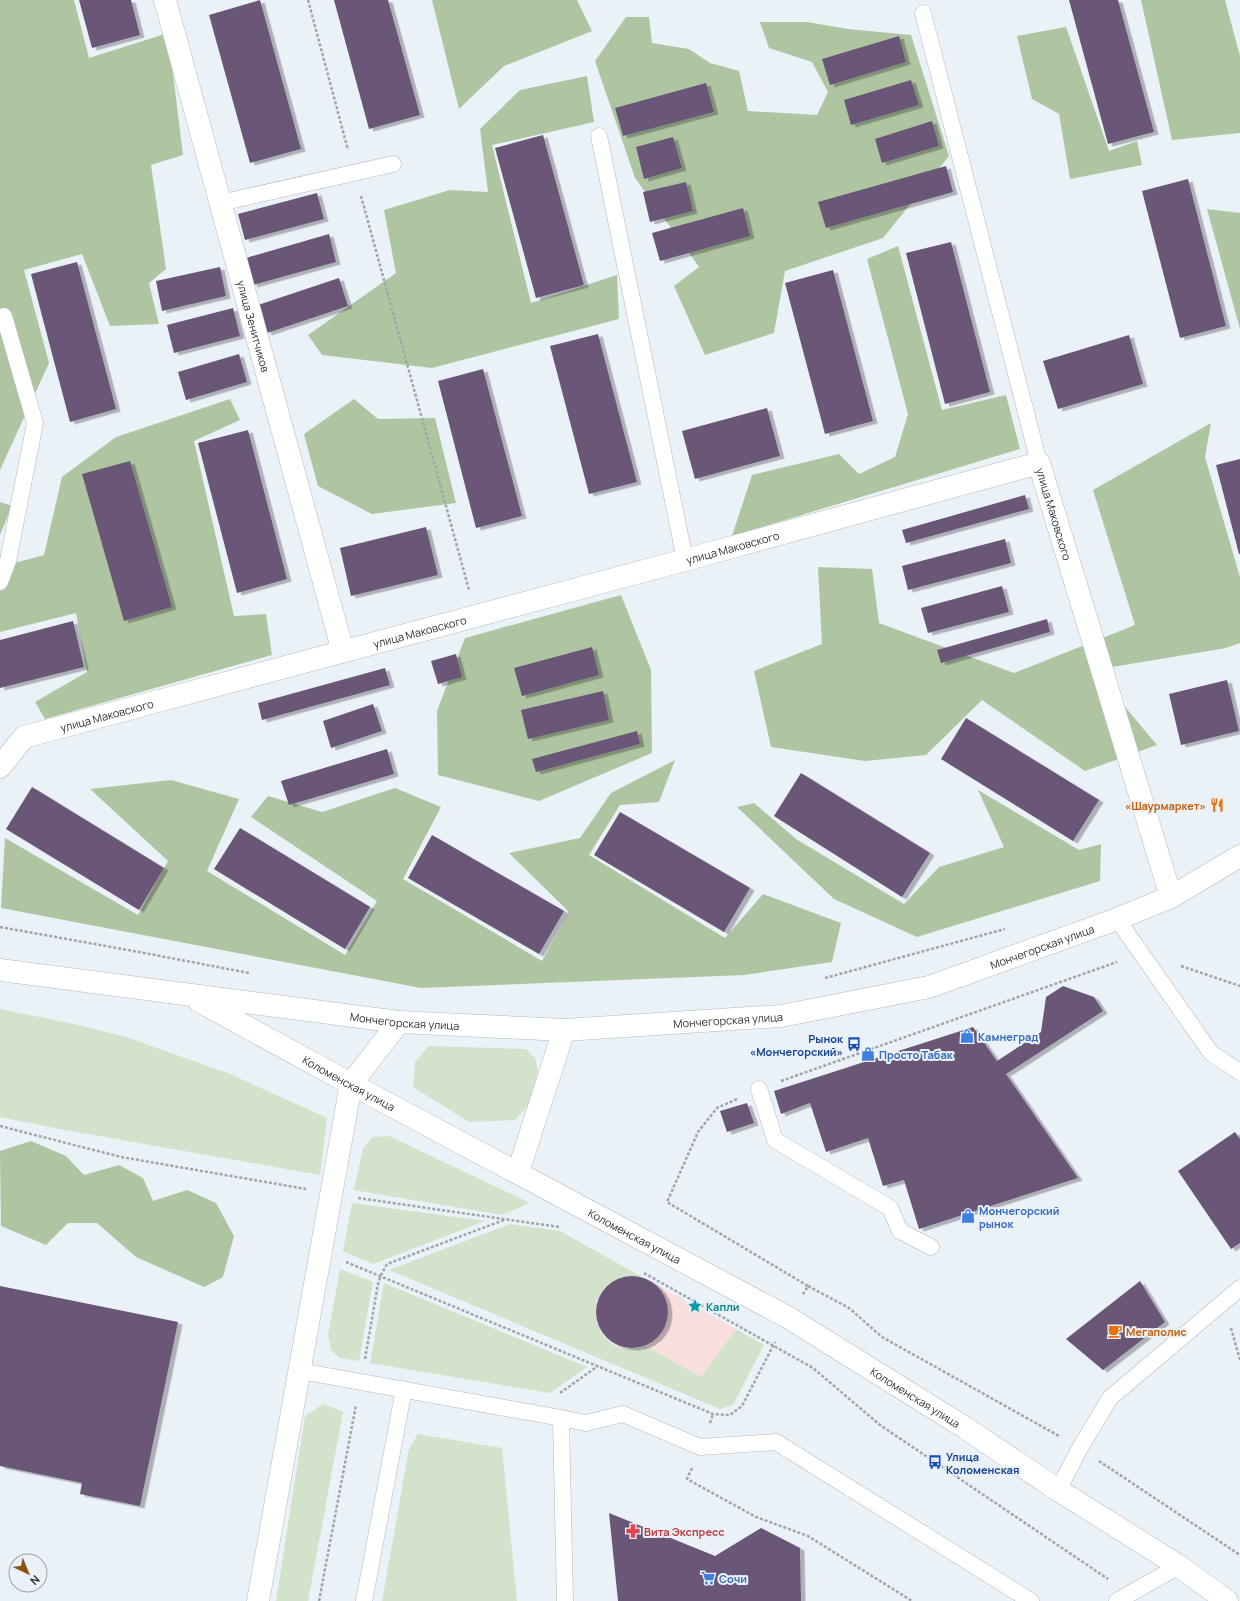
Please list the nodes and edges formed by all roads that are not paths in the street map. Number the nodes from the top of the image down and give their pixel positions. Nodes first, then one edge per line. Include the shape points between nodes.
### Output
1 (165, 0) edge
2 (923, 13) dead end
3 (599, 136) dead end
4 (393, 164) dead end
5 (220, 203) junction
6 (4, 316) dead end
7 (1039, 463) junction
8 (685, 560) junction
9 (0, 582) edge
10 (343, 652) junction
11 (0, 767) edge
12 (1240, 856) edge
13 (1171, 897) junction
14 (1117, 919) junction
15 (0, 970) edge
16 (188, 995) junction
17 (399, 1022) junction
18 (564, 1030) junction
19 (1240, 1072) edge
20 (351, 1084) junction
21 (759, 1089) road end
22 (518, 1172) junction
23 (931, 1247) dead end
24 (1240, 1288) edge
25 (300, 1371) junction
26 (404, 1389) junction
27 (561, 1418) junction
28 (1058, 1490) junction
29 (1179, 1566) junction
30 (1123, 1597) edge
31 (258, 1601) edge
32 (364, 1601) edge
33 (565, 1601) edge
34 (1031, 1601) edge
35 (1227, 1601) edge

1 - 5 street, улица Зенитчиков
2 - 7 lane
3 - 8 lane
4 - 5 lane
5 - 10 street, улица Зенитчиков
6 - 9 lane via 35,423 8,561
7 - 8 street, улица Маковского
7 - 13 street, улица Маковского
8 - 10 street, улица Маковского
10 - 11 street, улица Маковского via 24,737
12 - 13 street, Мончегорская улица
13 - 14 street, Мончегорская улица
14 - 18 street, Мончегорская улица via 929,987 782,1016
14 - 19 lane via 1211,1054
15 - 16 street, Коломенская улица
16 - 17 street, Мончегорская улица
16 - 20 street, Коломенская улица
17 - 18 street, Мончегорская улица
17 - 20 street
18 - 22 street
20 - 22 street, Коломенская улица
20 - 25 street
21 - 23 lane via 775,1140 890,1208 900,1231
22 - 28 street, Коломенская улица via 789,1318 964,1427
24 - 28 lane via 1110,1398
25 - 26 lane
25 - 31 street
26 - 27 lane
26 - 32 lane
27 - 33 lane
27 - 34 lane via 586,1423 623,1414 700,1447 776,1442
28 - 29 street, Коломенская улица
29 - 30 lane
29 - 35 street, Коломенская улица

